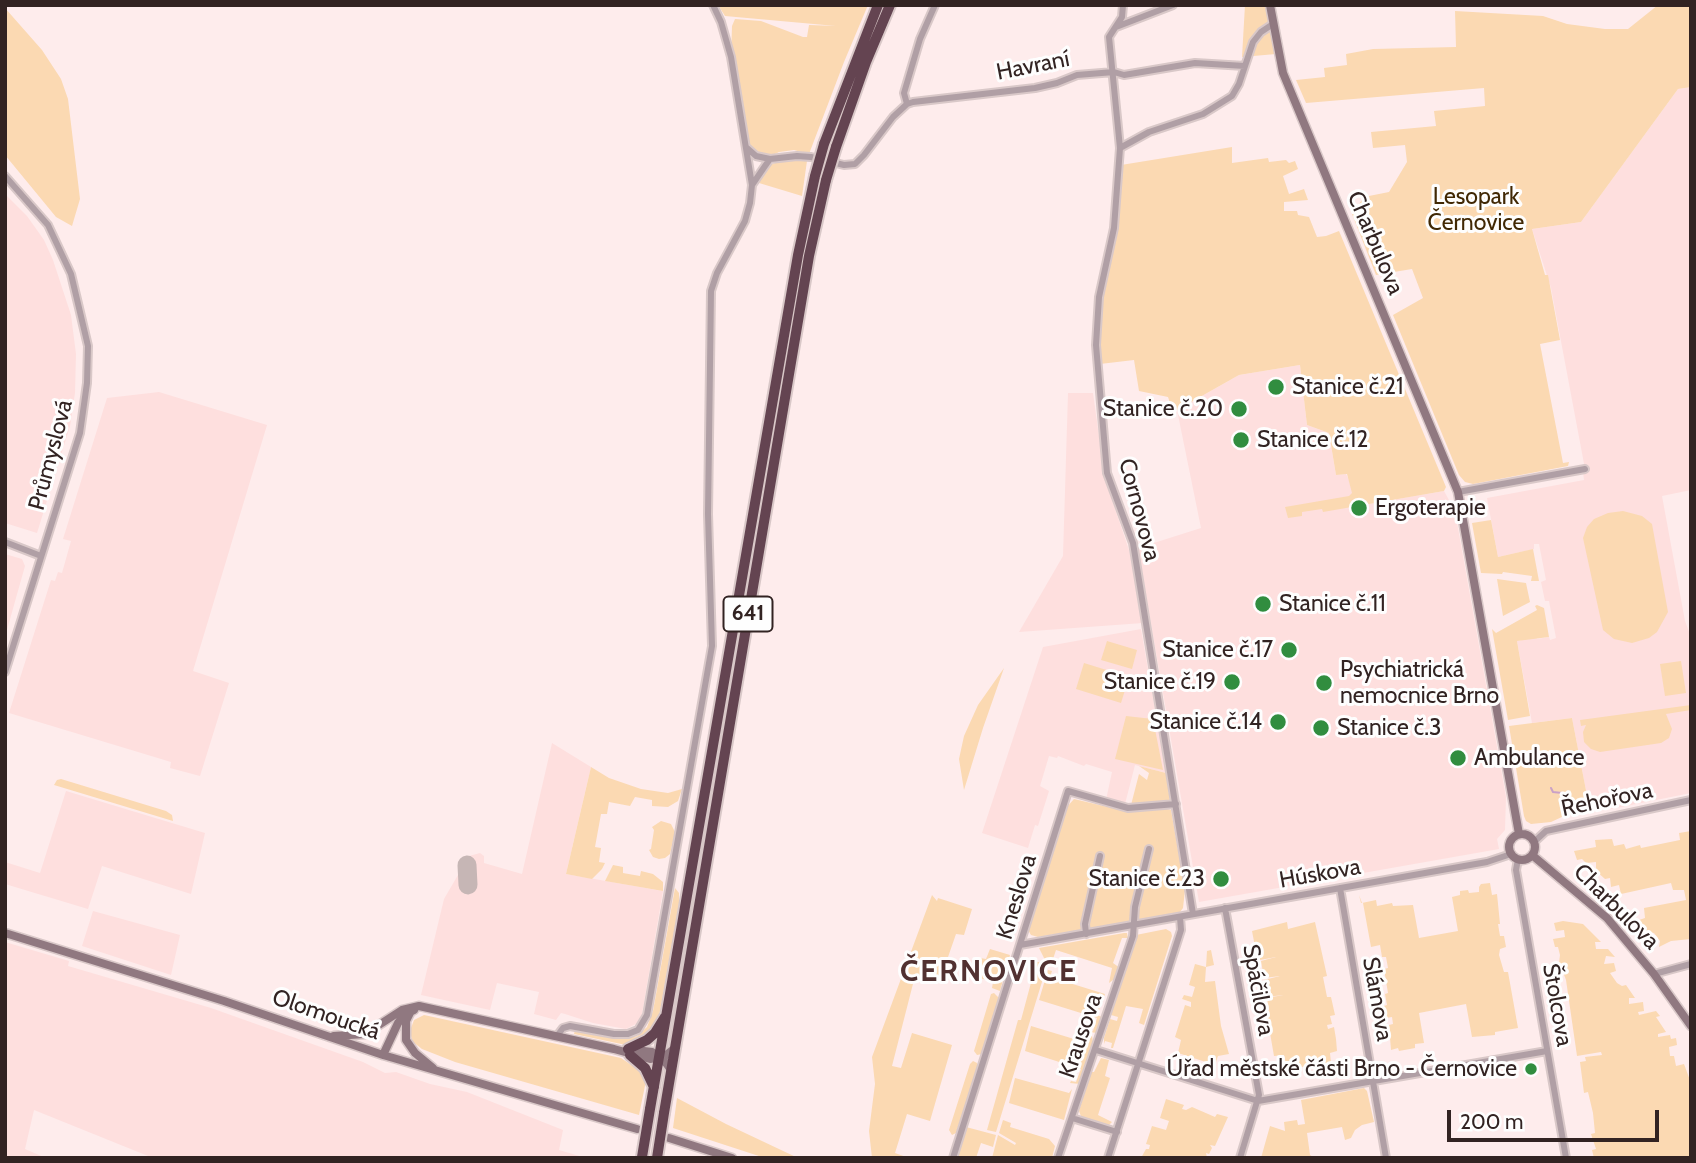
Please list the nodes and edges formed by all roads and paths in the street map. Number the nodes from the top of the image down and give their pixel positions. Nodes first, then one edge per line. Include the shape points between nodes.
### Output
1 (713, 5) edge
2 (877, 5) edge
3 (890, 5) edge
4 (935, 5) edge
5 (1123, 5) edge
6 (1173, 5) edge
7 (1270, 5) edge
8 (1273, 24) junction
9 (1116, 27) junction
10 (1245, 66) junction
11 (1114, 72) junction
12 (906, 104) junction
13 (746, 146) junction
14 (1120, 148) junction
15 (770, 159) junction
16 (5, 176) edge
17 (820, 178) junction
18 (751, 185) junction
19 (1585, 468) dead end
20 (1458, 492) junction
21 (5, 542) edge
22 (41, 556) junction
23 (5, 673) edge
24 (1691, 800) edge
25 (1176, 804) junction
26 (1519, 834) junction
27 (1534, 842) junction
28 (1149, 849) dead end
29 (1532, 855) junction
30 (1100, 856) dead end
31 (1515, 856) junction
32 (1340, 888) junction
33 (1225, 908) junction
34 (1193, 914) junction
35 (1180, 917) junction
36 (1134, 925) junction
37 (5, 933) edge
38 (1086, 934) junction
39 (1020, 946) junction
40 (1691, 964) edge
41 (1654, 974) junction
42 (431, 1008) junction
43 (669, 1008) junction
44 (411, 1011) junction
45 (1691, 1026) edge
46 (324, 1036) junction
47 (557, 1036) junction
48 (674, 1049) junction
49 (1097, 1050) junction
50 (1546, 1051) junction
51 (629, 1052) junction
52 (383, 1055) junction
53 (660, 1058) junction
54 (1139, 1064) junction
55 (435, 1069) junction
56 (671, 1070) junction
57 (1373, 1081) junction
58 (654, 1087) junction
59 (1258, 1101) junction
60 (1072, 1118) junction
61 (637, 1129) dead end
62 (1117, 1132) junction
63 (669, 1138) dead end
64 (642, 1157) edge
65 (657, 1158) edge
66 (732, 1158) edge
67 (953, 1158) edge
68 (1058, 1158) edge
69 (1108, 1158) edge
70 (1240, 1158) edge
71 (1386, 1158) edge
72 (1566, 1158) edge

1 - 13 street via 732,57
2 - 17 highway, 641, bridge via 824,144
3 - 17 highway, 641, bridge
4 - 12 street via 919,39 904,93
5 - 9 street
6 - 9 street
7 - 8 main road, Charbulova
8 - 10 street via 1253,42
8 - 20 main road, Charbulova via 1283,73
9 - 11 street, Cornovova via 1109,37
10 - 11 street, Havraní via 1195,63 1124,75
10 - 14 street via 1233,96 1222,104
11 - 12 street, Havraní via 1077,75 1035,88
11 - 14 street, Cornovova
12 - 15 street via 855,164 807,156
13 - 15 street via 752,154
13 - 18 street
14 - 25 street, Cornovova via 1114,228 1099,297 1096,345 1107,474 1133,543
15 - 18 street
16 - 22 street, Průmyslová via 48,225 71,274 88,346 80,433
17 - 43 highway, 641 via 798,255
17 - 48 highway, 641
18 - 47 street via 745,221 711,291 708,535 713,636 647,1015 638,1030 628,1034 570,1026
19 - 20 street
20 - 26 main road, Charbulova
21 - 22 street
22 - 23 street, Průmyslová
24 - 27 street, Řehořova via 1546,831
25 - 34 street, Cornovova
25 - 39 street, Kneslova via 1128,808 1068,791
26 - 27 main road
26 - 31 main road via 1510,842
27 - 29 main road
28 - 36 street
29 - 31 main road via 1525,859
29 - 41 main road, Charbulova via 1607,918
30 - 38 street
31 - 32 street, Húskova
31 - 50 street, Štolcova
32 - 33 street, Húskova
32 - 57 street, Slámova
33 - 34 street, Húskova
33 - 59 street, Spáčilova
34 - 35 street, Húskova
35 - 36 street, Húskova
35 - 54 street via 1181,930
36 - 38 street, Húskova
36 - 49 street, Krausova
37 - 46 main road, Olomoucká
38 - 39 street, Húskova
39 - 67 street, Kneslova
40 - 41 street
41 - 45 main road, Charbulova
42 - 44 main road
42 - 46 main road via 402,1010 359,1036
42 - 47 main road
43 - 51 highway via 655,1033
43 - 53 highway, 641
44 - 52 main road via 398,1023
44 - 55 main road via 406,1040
46 - 52 main road, Olomoucká
47 - 51 main road
48 - 53 main road
48 - 56 highway, 641
49 - 54 street
49 - 60 street, Krausova
50 - 57 street
50 - 72 street, Štolcova
51 - 53 main road via 652,1052
51 - 58 highway via 649,1073
52 - 55 main road, Olomoucká
53 - 56 main road
53 - 58 highway, 641
54 - 59 street
54 - 62 street
55 - 61 main road, Olomoucká
56 - 65 highway, 641, bridge
57 - 59 street
57 - 71 street, Slámova
58 - 64 highway, 641, bridge
59 - 70 street, Spáčilova
60 - 62 street
60 - 68 street, Krausova
62 - 69 street
63 - 66 main road

